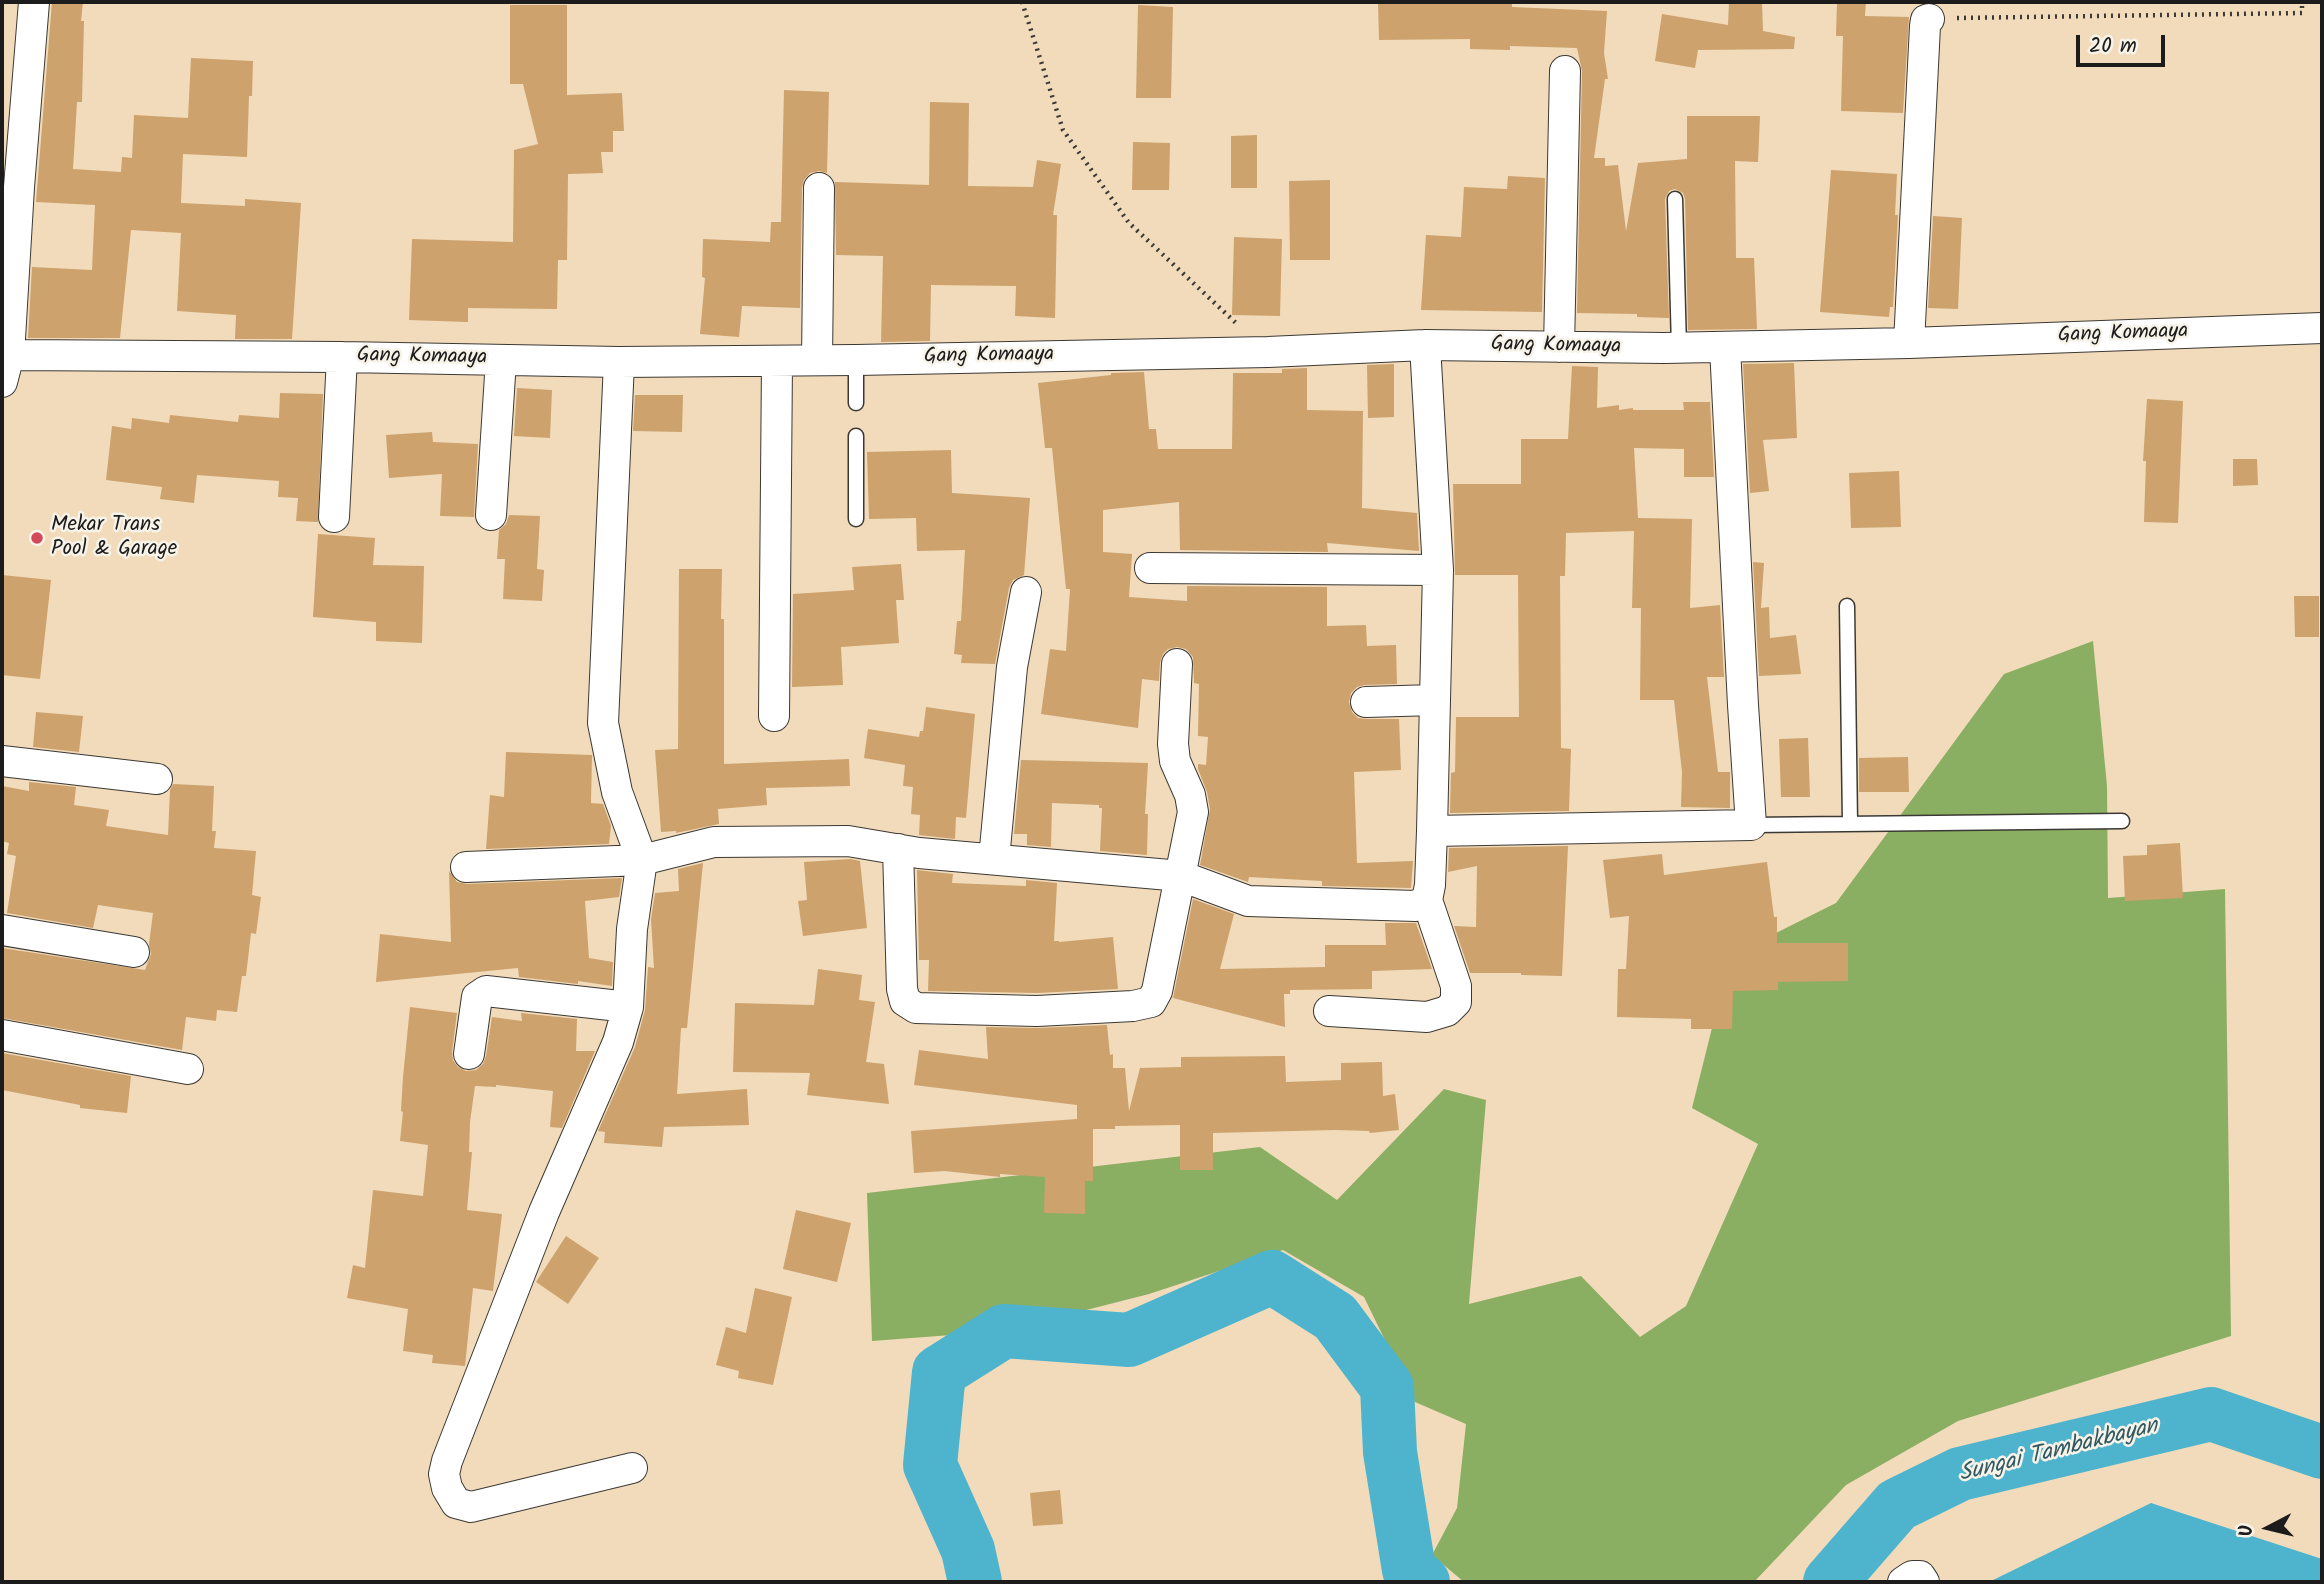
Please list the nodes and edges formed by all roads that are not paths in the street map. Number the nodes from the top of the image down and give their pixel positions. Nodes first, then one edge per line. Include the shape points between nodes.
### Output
1 (34, 2) edge
2 (1929, 19) road end
3 (1564, 71) dead end
4 (10, 187) edge
5 (819, 188) dead end
6 (1675, 199) dead end
7 (2322, 328) edge
8 (1909, 343) junction
9 (1425, 345) junction
10 (1559, 347) junction
11 (1725, 347) junction
12 (1679, 348) junction
13 (342, 357) junction
14 (501, 360) junction
15 (817, 360) junction
16 (856, 360) junction
17 (777, 361) junction
18 (619, 362) junction
19 (5, 368) edge
20 (856, 402) dead end
21 (856, 436) dead end
22 (491, 515) dead end
23 (334, 517) dead end
24 (856, 519) dead end
25 (1150, 568) dead end
26 (1438, 570) junction
27 (1026, 592) dead end
28 (1847, 606) dead end
29 (1177, 664) dead end
30 (1435, 701) junction
31 (1366, 702) dead end
32 (774, 716) dead end
33 (2, 761) edge
34 (156, 779) dead end
35 (2122, 821) dead end
36 (1850, 824) junction
37 (1751, 825) junction
38 (1432, 831) junction
39 (898, 849) junction
40 (993, 859) junction
41 (642, 860) junction
42 (466, 867) dead end
43 (1181, 876) junction
44 (1427, 900) junction
45 (2, 930) edge
46 (134, 952) dead end
47 (628, 1007) junction
48 (1329, 1012) dead end
49 (2, 1035) edge
50 (469, 1054) dead end
51 (188, 1069) dead end
52 (632, 1468) dead end

1 - 4 street, Gang Komaaya
2 - 8 street
3 - 10 street
4 - 19 street, Gang Komaaya
5 - 15 street
6 - 12 lane
7 - 8 street, Gang Komaaya
8 - 11 street, Gang Komaaya
9 - 10 street, Gang Komaaya
9 - 16 street, Gang Komaaya
9 - 26 street
10 - 12 street, Gang Komaaya
11 - 12 street, Gang Komaaya
11 - 37 street
13 - 14 street, Gang Komaaya
13 - 19 street, Gang Komaaya
13 - 23 street
14 - 18 street, Gang Komaaya
14 - 22 street
15 - 16 street, Gang Komaaya
15 - 17 street, Gang Komaaya
16 - 20 lane
17 - 18 street, Gang Komaaya
17 - 32 street
18 - 41 street via 603,723 617,792
21 - 24 lane
25 - 26 street
26 - 30 street
27 - 40 street via 1012,667
28 - 36 lane
29 - 43 street via 1173,744 1193,812
30 - 31 street
30 - 38 street
33 - 34 street
35 - 36 lane
36 - 37 lane
37 - 38 street
38 - 44 street
39 - 40 street
39 - 41 street via 849,841 714,842
39 - 43 street via 902,989 905,1001 916,1008 1037,1011 1151,1002
40 - 43 street
41 - 42 street
41 - 47 street
43 - 44 street via 1248,901 1416,906
44 - 48 street via 1456,986 1456,1002 1447,1011 1427,1017
45 - 46 street
47 - 50 street via 486,991 477,997
47 - 52 street via 618,1042 509,1299 444,1474 456,1503 471,1507
49 - 51 street

